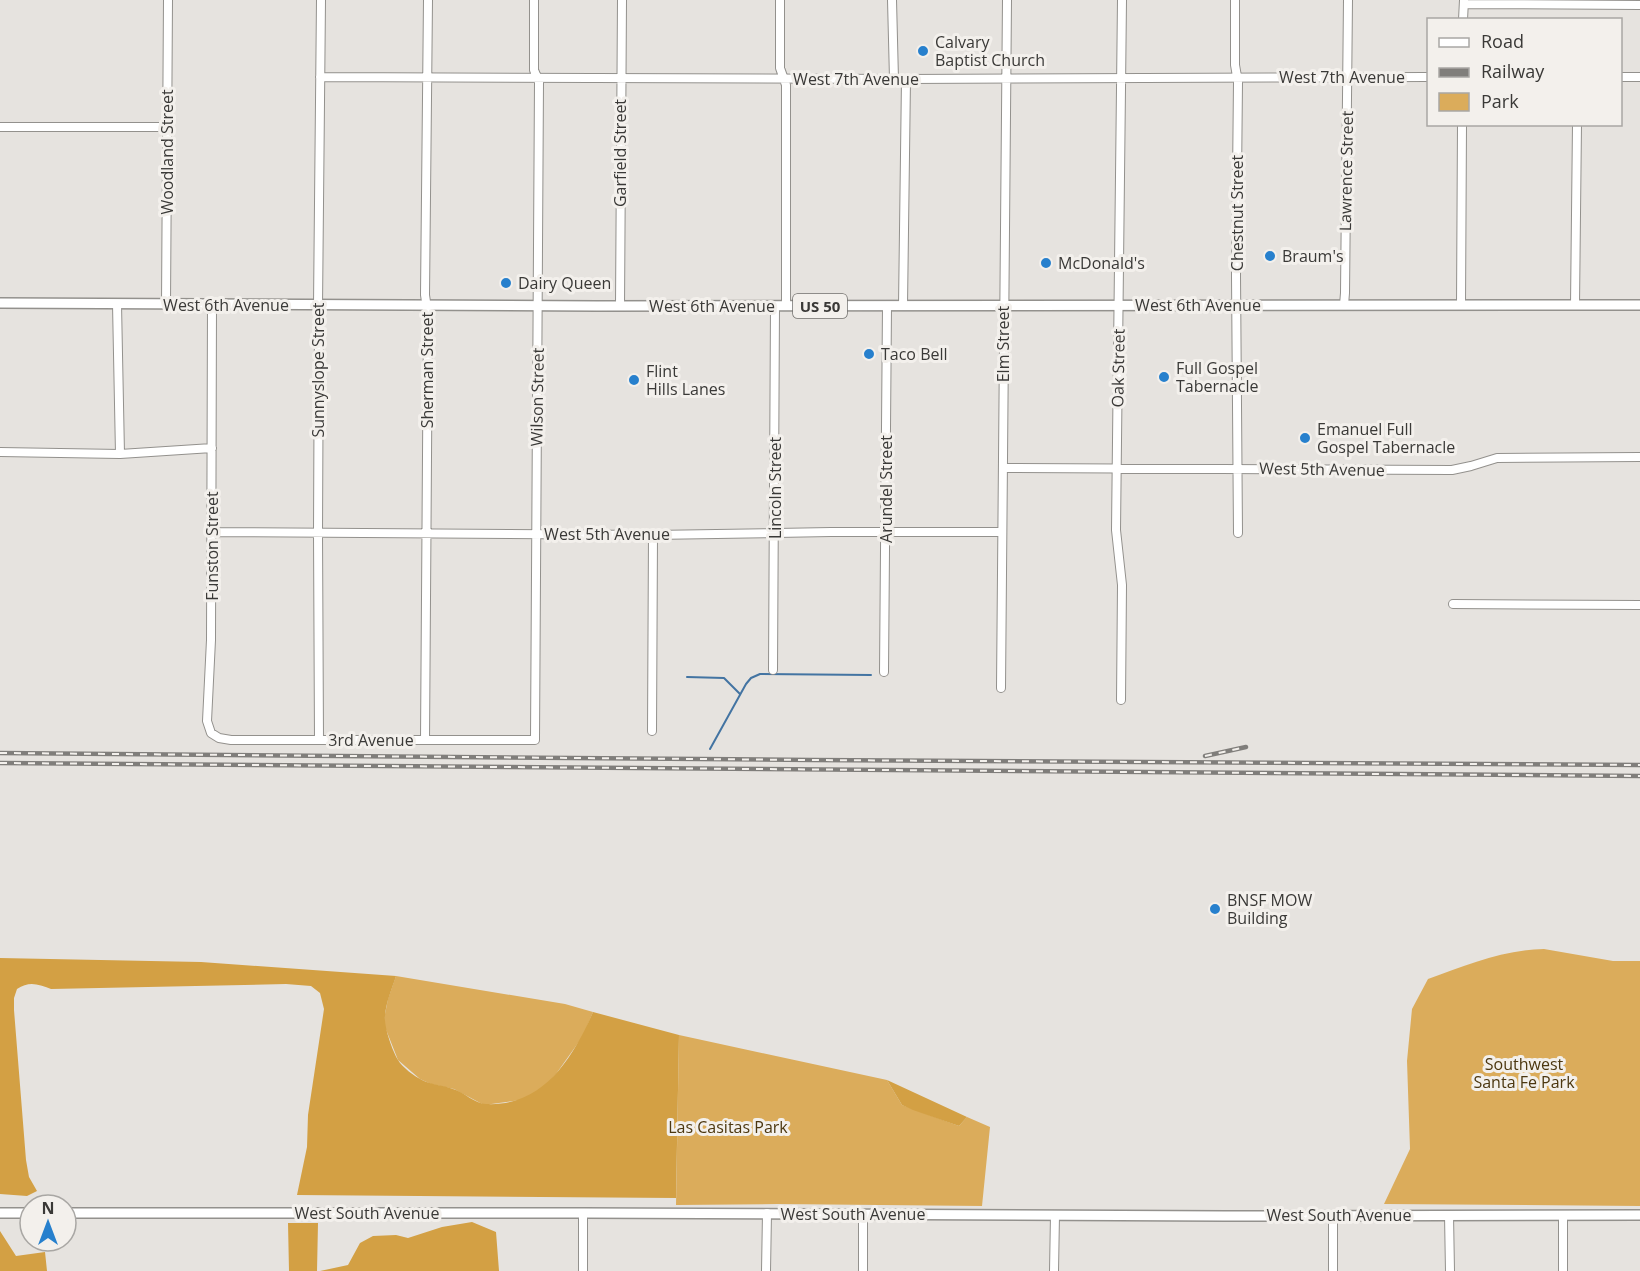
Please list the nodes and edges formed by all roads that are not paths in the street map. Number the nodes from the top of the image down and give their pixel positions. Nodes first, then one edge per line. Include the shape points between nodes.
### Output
1 (168, 0) edge
2 (321, 0) edge
3 (428, 0) edge
4 (534, 0) edge
5 (622, 0) edge
6 (780, 0) edge
7 (892, 0) edge
8 (1006, 0) edge
9 (1122, 0) edge
10 (1235, 0) edge
11 (1348, 0) edge
12 (1464, 2) edge
13 (1640, 5) edge
14 (1463, 18) edge
15 (320, 77) junction
16 (427, 77) junction
17 (538, 77) junction
18 (1121, 77) junction
19 (1237, 77) junction
20 (1347, 77) junction
21 (1427, 77) edge
22 (1622, 77) edge
23 (1640, 77) edge
24 (621, 78) junction
25 (784, 78) junction
26 (1006, 78) junction
27 (894, 79) junction
28 (906, 79) junction
29 (166, 126) junction
30 (1462, 126) edge
31 (1577, 126) edge
32 (0, 127) edge
33 (0, 303) edge
34 (117, 304) junction
35 (166, 304) junction
36 (212, 304) junction
37 (1003, 305) junction
38 (1119, 305) junction
39 (1237, 305) junction
40 (1344, 305) junction
41 (1461, 305) junction
42 (1575, 305) junction
43 (1640, 305) edge
44 (318, 306) junction
45 (426, 306) junction
46 (538, 306) junction
47 (620, 306) junction
48 (781, 306) junction
49 (887, 306) junction
50 (903, 306) junction
51 (212, 448) junction
52 (0, 452) edge
53 (120, 454) junction
54 (1640, 457) edge
55 (1003, 468) junction
56 (1116, 468) junction
57 (1238, 468) junction
58 (212, 532) junction
59 (885, 532) junction
60 (1002, 532) junction
61 (318, 533) junction
62 (774, 533) junction
63 (1238, 533) dead end
64 (426, 534) junction
65 (536, 534) junction
66 (653, 535) junction
67 (1453, 604) dead end
68 (1640, 605) edge
69 (773, 670) dead end
70 (884, 672) dead end
71 (1001, 687) dead end
72 (1121, 700) dead end
73 (652, 731) dead end
74 (263, 740) joint
75 (319, 740) junction
76 (425, 740) junction
77 (480, 740) joint
78 (0, 1213) edge
79 (18, 1213) edge
80 (78, 1213) edge
81 (583, 1213) junction
82 (767, 1214) junction
83 (863, 1214) junction
84 (1055, 1215) junction
85 (1333, 1215) junction
86 (1449, 1215) junction
87 (1563, 1215) junction
88 (1640, 1215) edge
89 (583, 1271) edge
90 (766, 1271) edge
91 (863, 1271) edge
92 (1054, 1271) edge
93 (1333, 1271) edge
94 (1450, 1271) edge
95 (1563, 1271) edge

1 - 29 street, Woodland Street
2 - 15 street, Sunnyslope Street
3 - 16 street, Sherman Street
4 - 17 street, Wilson Street via 534,70
5 - 24 street, Garfield Street
6 - 25 street, Lincoln Street via 780,68
7 - 27 street
8 - 26 street, Elm Street
9 - 18 street, Oak Street
10 - 19 street, Chestnut Street
11 - 20 street, Lawrence Street
12 - 13 street
12 - 14 street
15 - 16 street, West 7th Avenue
15 - 44 street, Sunnyslope Street
16 - 17 street, West 7th Avenue
16 - 45 street, Sherman Street
17 - 24 street, West 7th Avenue
17 - 46 street, Wilson Street
18 - 19 street, West 7th Avenue
18 - 26 street, West 7th Avenue
18 - 38 street, Oak Street
19 - 20 street, West 7th Avenue
19 - 39 street, Chestnut Street
20 - 21 street, West 7th Avenue
20 - 40 street, Lawrence Street
22 - 23 street
24 - 25 street, West 7th Avenue
24 - 47 street, Garfield Street
25 - 27 street, West 7th Avenue
25 - 48 street, Lincoln Street
26 - 28 street, West 7th Avenue
26 - 37 street, Elm Street
27 - 28 street, West 7th Avenue
28 - 50 street
29 - 32 street
29 - 35 street, Woodland Street
30 - 41 street
31 - 42 street
33 - 34 main road, West 6th Avenue / US 50
34 - 35 main road, West 6th Avenue / US 50
34 - 53 street
35 - 36 main road, West 6th Avenue / US 50
36 - 44 main road, West 6th Avenue / US 50
36 - 51 street, Funston Street
37 - 38 main road, West 6th Avenue / US 50
37 - 50 main road, West 6th Avenue / US 50
37 - 55 street, Elm Street
38 - 39 main road, West 6th Avenue / US 50
38 - 56 street, Oak Street
39 - 40 main road, West 6th Avenue / US 50
39 - 57 street, Chestnut Street
40 - 41 main road, West 6th Avenue / US 50
41 - 42 main road, West 6th Avenue / US 50
42 - 43 main road, West 6th Avenue / US 50
44 - 45 main road, West 6th Avenue / US 50
44 - 61 street, Sunnyslope Street
45 - 46 main road, West 6th Avenue / US 50
45 - 64 street, Sherman Street
46 - 47 main road, West 6th Avenue / US 50
46 - 65 street, Wilson Street
47 - 48 main road, West 6th Avenue / US 50
48 - 49 main road, West 6th Avenue / US 50
48 - 62 street, Lincoln Street
49 - 50 main road, West 6th Avenue / US 50
49 - 59 street, Arundel Street
51 - 53 street
51 - 58 street, Funston Street
52 - 53 street
54 - 57 street, West 5th Avenue via 1497,458 1452,470
55 - 56 street, West 5th Avenue
55 - 60 street, Elm Street
56 - 57 street, West 5th Avenue
56 - 72 street, Oak Street via 1116,530 1122,585
57 - 63 street, Chestnut Street
58 - 61 street, West 5th Avenue
58 - 74 street, Funston Street via 207,721 213,736
59 - 60 street, West 5th Avenue
59 - 62 street, West 5th Avenue
59 - 70 street, Arundel Street
60 - 71 street, Elm Street
61 - 64 street, West 5th Avenue
61 - 75 street, Sunnyslope Street
62 - 66 street, West 5th Avenue
62 - 69 street, Lincoln Street
64 - 65 street, West 5th Avenue
64 - 76 street, Sherman Street
65 - 66 street, West 5th Avenue
65 - 77 street, Wilson Street via 535,740
66 - 73 street
67 - 68 street
74 - 75 street, 3rd Avenue
75 - 76 street, 3rd Avenue
76 - 77 street, 3rd Avenue
78 - 79 main road
80 - 81 main road, West South Avenue
81 - 82 main road, West South Avenue
81 - 89 street
82 - 83 main road, West South Avenue
82 - 90 street
83 - 84 main road, West South Avenue
83 - 91 street
84 - 85 main road, West South Avenue
84 - 92 street
85 - 86 main road, West South Avenue
85 - 93 street
86 - 87 main road, West South Avenue
86 - 94 street
87 - 88 main road, West South Avenue
87 - 95 street

